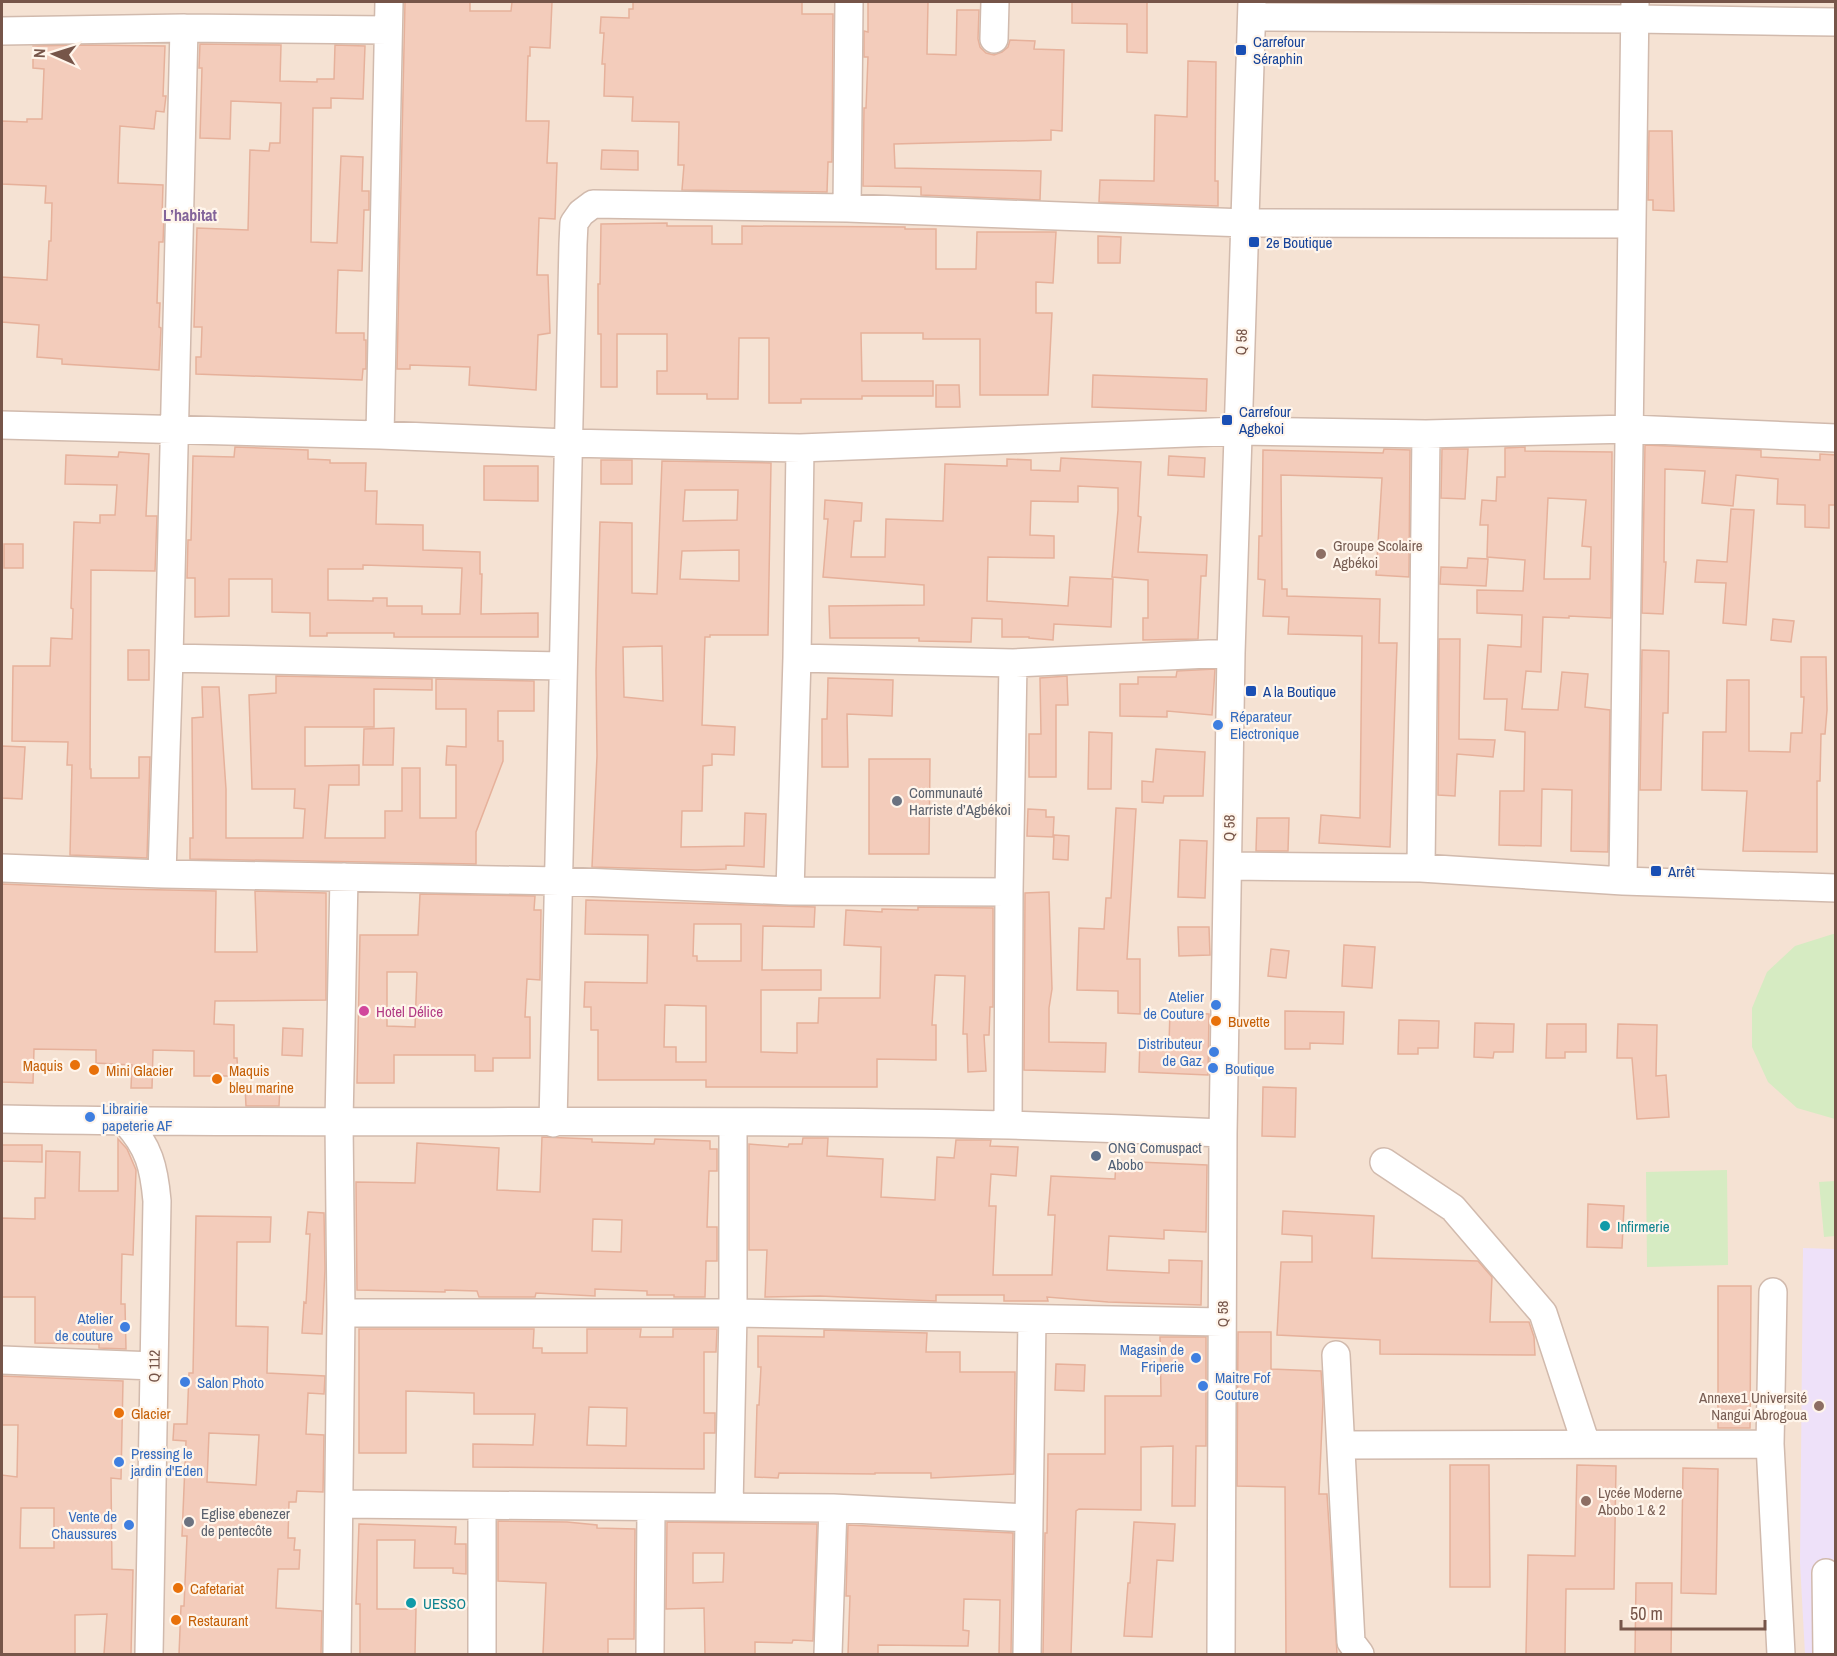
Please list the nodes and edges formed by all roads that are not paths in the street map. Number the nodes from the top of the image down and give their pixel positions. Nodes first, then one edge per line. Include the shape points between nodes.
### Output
1 (389, 2) edge
2 (849, 2) edge
3 (995, 2) edge
4 (1252, 9) edge
5 (1635, 10) edge
6 (1836, 22) edge
7 (184, 28) junction
8 (388, 30) junction
9 (2, 31) edge
10 (994, 39) dead end
11 (847, 207) junction
12 (1245, 223) junction
13 (1632, 224) junction
14 (2, 425) edge
15 (1631, 429) junction
16 (175, 430) junction
17 (1239, 431) junction
18 (1426, 434) junction
19 (380, 435) junction
20 (1836, 438) edge
21 (567, 443) junction
22 (800, 448) junction
23 (1231, 653) junction
24 (169, 658) junction
25 (797, 658) junction
26 (1012, 663) junction
27 (563, 666) junction
28 (1228, 866) junction
29 (2, 868) edge
30 (1421, 868) junction
31 (162, 874) junction
32 (344, 877) junction
33 (559, 881) junction
34 (1623, 881) junction
35 (1836, 888) edge
36 (790, 891) junction
37 (1009, 892) junction
38 (2, 1119) edge
39 (126, 1122) junction
40 (339, 1122) junction
41 (734, 1122) junction
42 (553, 1123) junction
43 (1008, 1125) junction
44 (1223, 1133) junction
45 (1384, 1162) dead end
46 (1773, 1292) dead end
47 (341, 1313) junction
48 (733, 1313) junction
49 (1032, 1319) junction
50 (1222, 1322) junction
51 (1336, 1355) dead end
52 (2, 1360) edge
53 (154, 1366) junction
54 (1341, 1444) junction
55 (1586, 1444) junction
56 (1770, 1444) junction
57 (339, 1504) junction
58 (482, 1506) junction
59 (729, 1507) junction
60 (651, 1508) junction
61 (833, 1508) junction
62 (1029, 1518) junction
63 (1826, 1573) dead end
64 (149, 1654) edge
65 (337, 1654) edge
66 (482, 1654) edge
67 (650, 1654) edge
68 (828, 1654) edge
69 (1027, 1654) edge
70 (1221, 1654) edge
71 (1360, 1654) edge
72 (1781, 1654) edge
73 (1827, 1654) edge

1 - 8 street
2 - 11 street
3 - 10 street
4 - 5 street
4 - 12 street, Q 58
5 - 6 street
5 - 13 street
7 - 8 street
7 - 9 street
7 - 16 street
8 - 19 street
11 - 12 street
11 - 21 street via 593,204 581,213 574,223
12 - 13 street
12 - 17 street, Q 58
13 - 15 street
14 - 16 street
15 - 18 street
15 - 20 street
15 - 34 street
16 - 19 street
16 - 24 street
17 - 18 street
17 - 22 street
17 - 23 street, Q 58
18 - 30 street
19 - 21 street
21 - 22 street
21 - 27 street
22 - 25 street
23 - 26 street
23 - 28 street, Q 58
24 - 27 street
24 - 31 street
25 - 26 street
25 - 36 street
26 - 37 street
27 - 33 street
28 - 30 street
28 - 44 street, Q 58
29 - 31 street
30 - 34 street
31 - 32 street
32 - 33 street
32 - 40 street
33 - 36 street
33 - 42 street
34 - 35 street
36 - 37 street
37 - 43 street
38 - 39 street
39 - 40 street
39 - 53 street, Q 112 via 149,1155 155,1177
40 - 42 street
40 - 47 street
41 - 42 street
41 - 43 street
41 - 48 street
43 - 44 street
44 - 50 street, Q 58
45 - 55 street via 1453,1208 1543,1313
46 - 56 street
47 - 48 street
47 - 57 street
48 - 49 street
48 - 59 street
49 - 50 street
49 - 62 street
50 - 70 street, Q 58
51 - 54 street
52 - 53 street
53 - 64 street, Q 112
54 - 55 street
54 - 71 street via 1351,1642
55 - 56 street
56 - 72 street
57 - 58 street
57 - 65 street
58 - 60 street
58 - 66 street
59 - 60 street
59 - 61 street
60 - 67 street
61 - 62 street
61 - 68 street
62 - 69 street
63 - 73 street

